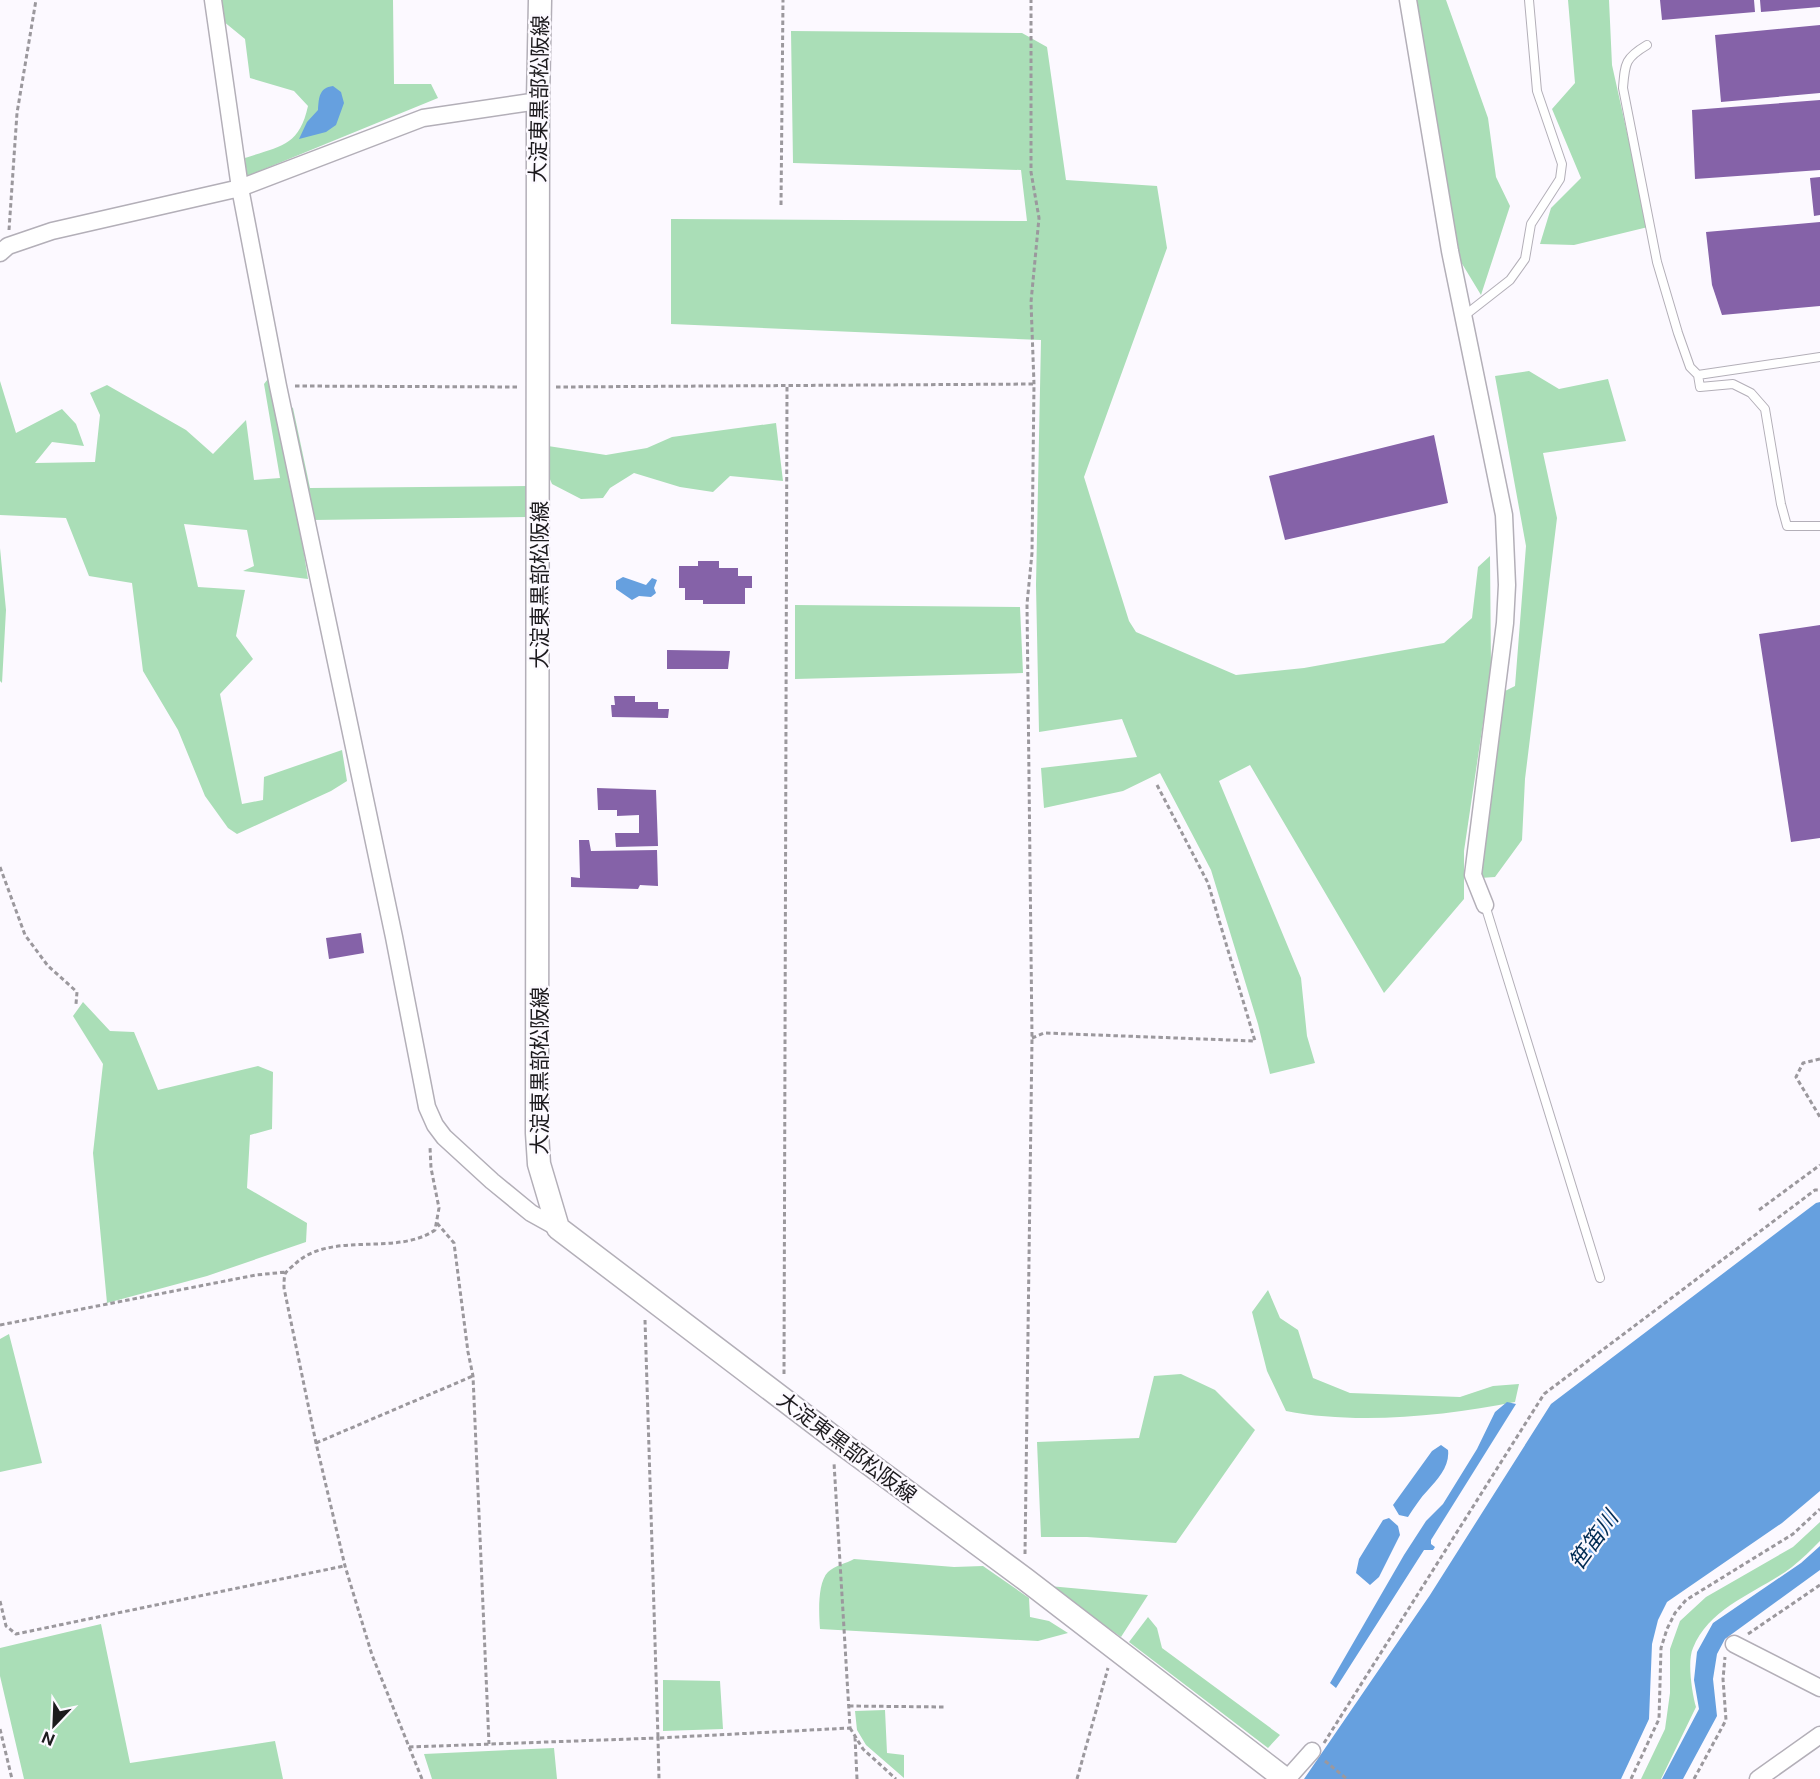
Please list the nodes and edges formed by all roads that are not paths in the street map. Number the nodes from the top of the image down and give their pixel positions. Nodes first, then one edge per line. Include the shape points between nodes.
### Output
1 (213, 0) edge
2 (540, 0) edge
3 (1408, 0) edge
4 (1529, 0) edge
5 (1647, 45) dead end
6 (538, 101) junction
7 (240, 188) junction
8 (4, 250) edge
9 (1463, 316) junction
10 (1820, 357) edge
11 (1698, 375) junction
12 (1820, 526) edge
13 (1485, 905) joint
14 (558, 1228) junction
15 (1600, 1278) dead end
16 (1734, 1644) road end
17 (1820, 1688) edge
18 (1820, 1735) edge
19 (1318, 1750) road end
20 (1286, 1779) edge
21 (1758, 1779) edge

1 - 7 street
2 - 6 main road, 大淀東黒部松阪線
3 - 9 street
4 - 9 lane via 1537,91 1562,164 1560,179 1531,224 1525,259 1510,280
5 - 11 lane via 1624,66 1623,88 1657,262 1690,367
6 - 7 street via 423,118
6 - 14 main road, 大淀東黒部松阪線 via 537,1133 539,1164
7 - 8 street via 52,231
7 - 14 street via 424,1096 444,1137 531,1213
9 - 13 street via 1504,515 1507,553 1505,623 1473,875
10 - 11 lane
11 - 12 lane via 1700,387 1733,384 1751,393 1765,409 1787,526
13 - 15 lane
14 - 20 main road, 大淀東黒部松阪線
16 - 17 street
18 - 21 street
19 - 20 street

